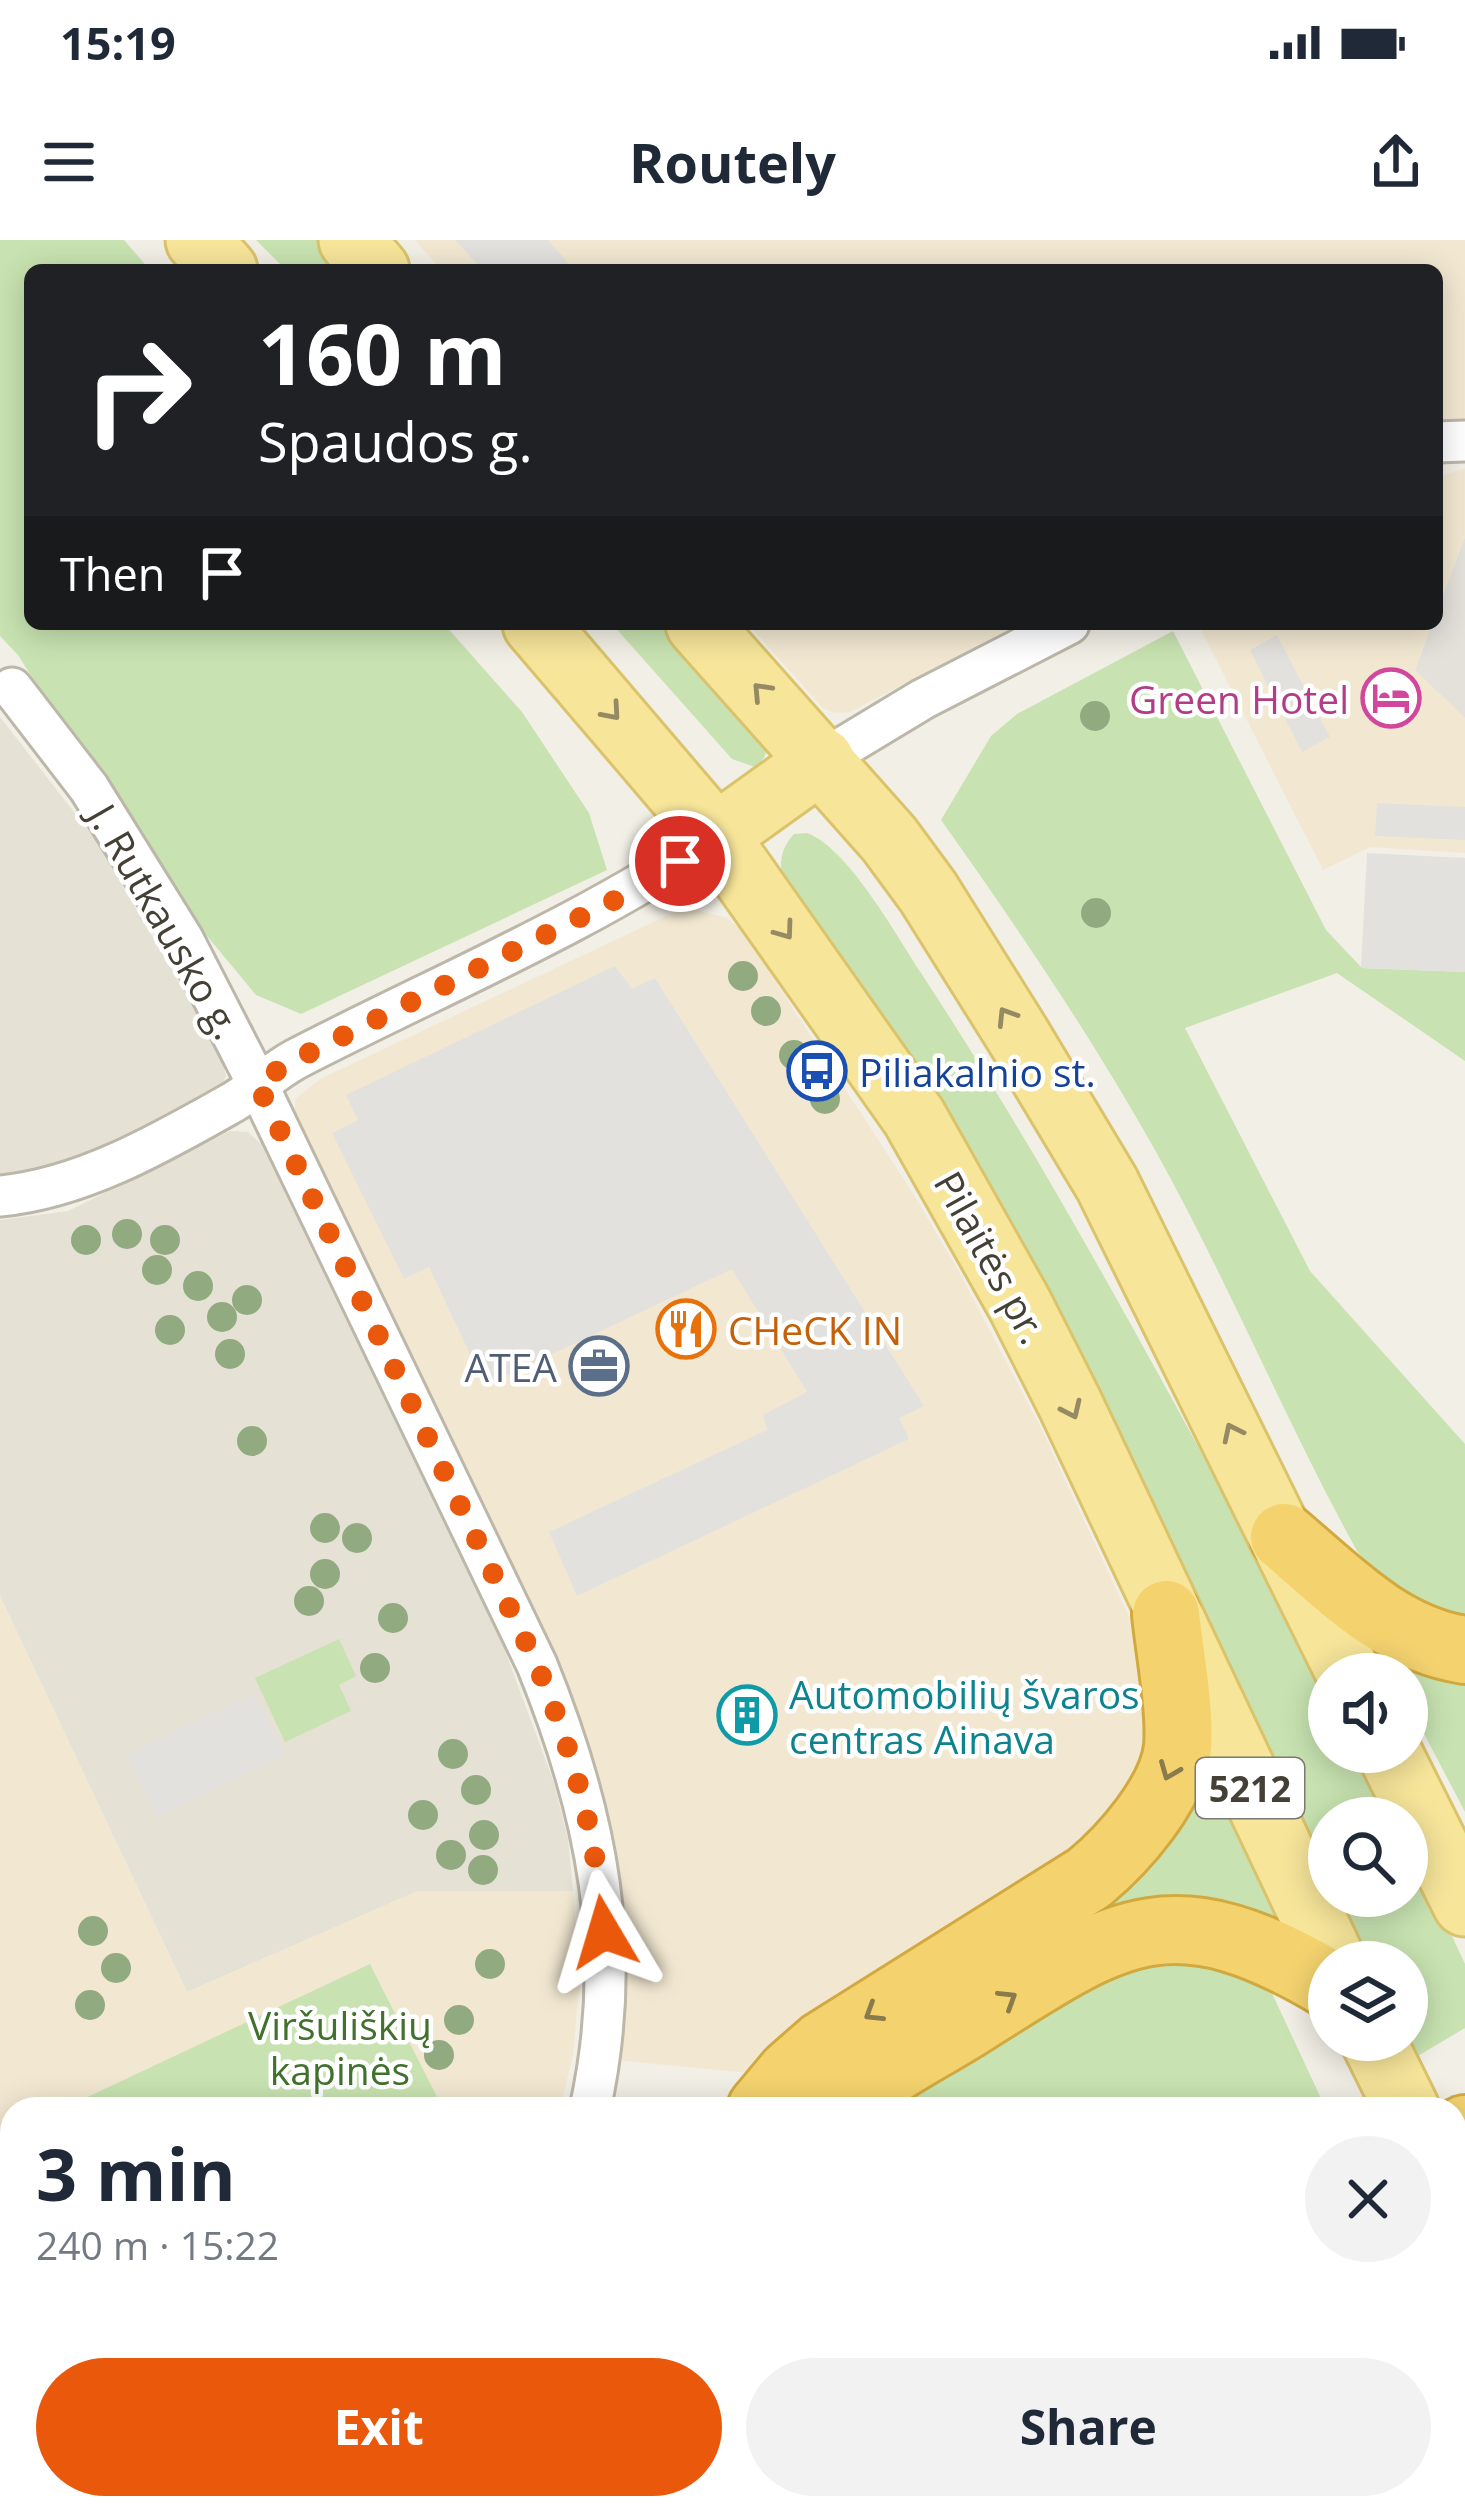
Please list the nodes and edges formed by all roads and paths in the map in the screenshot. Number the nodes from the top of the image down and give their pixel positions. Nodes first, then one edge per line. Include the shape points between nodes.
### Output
1 (198, 240) edge
2 (351, 240) edge
3 (220, 264) edge
4 (371, 264) edge
5 (540, 630) edge
6 (703, 630) edge
7 (1057, 630) edge
8 (12, 688) dead end
9 (822, 760) junction
10 (716, 836) junction
11 (257, 1083) junction
12 (0, 1196) edge
13 (1284, 1538) junction
14 (1166, 1614) junction
15 (1465, 1650) edge
16 (1339, 1653) edge
17 (1399, 1773) edge
18 (1465, 1904) edge
19 (1324, 1941) edge
20 (1308, 1972) edge
21 (1383, 2061) edge
22 (593, 2097) edge
23 (771, 2097) edge
24 (858, 2097) edge
25 (1401, 2097) edge

1 - 3 main road
2 - 4 main road
5 -> 10 main road, Pilaitės pr.
9 -> 6 main road
7 - 9 street
8 - 11 street, J. Rutkausko g. via 89,788 183,939
9 - 10 main road
13 -> 9 main road via 1096,1166 928,892
10 - 11 street via 643,886
10 -> 14 main road, Pilaitės pr. via 914,1117 1020,1305
11 - 12 street via 233,1103 87,1174
11 - 22 street, J. Rutkausko g. via 566,1737 589,1814 604,1932
13 - 15 highway via 1373,1612 1438,1646
13 - 16 main road
14 - 19 main road, Pilaitės pr. / 5212
14 -> 23 highway via 1178,1749 1117,1855 823,2045
17 - 18 main road
24 -> 20 highway via 1077,1955 1144,1931 1218,1934
21 - 25 main road

